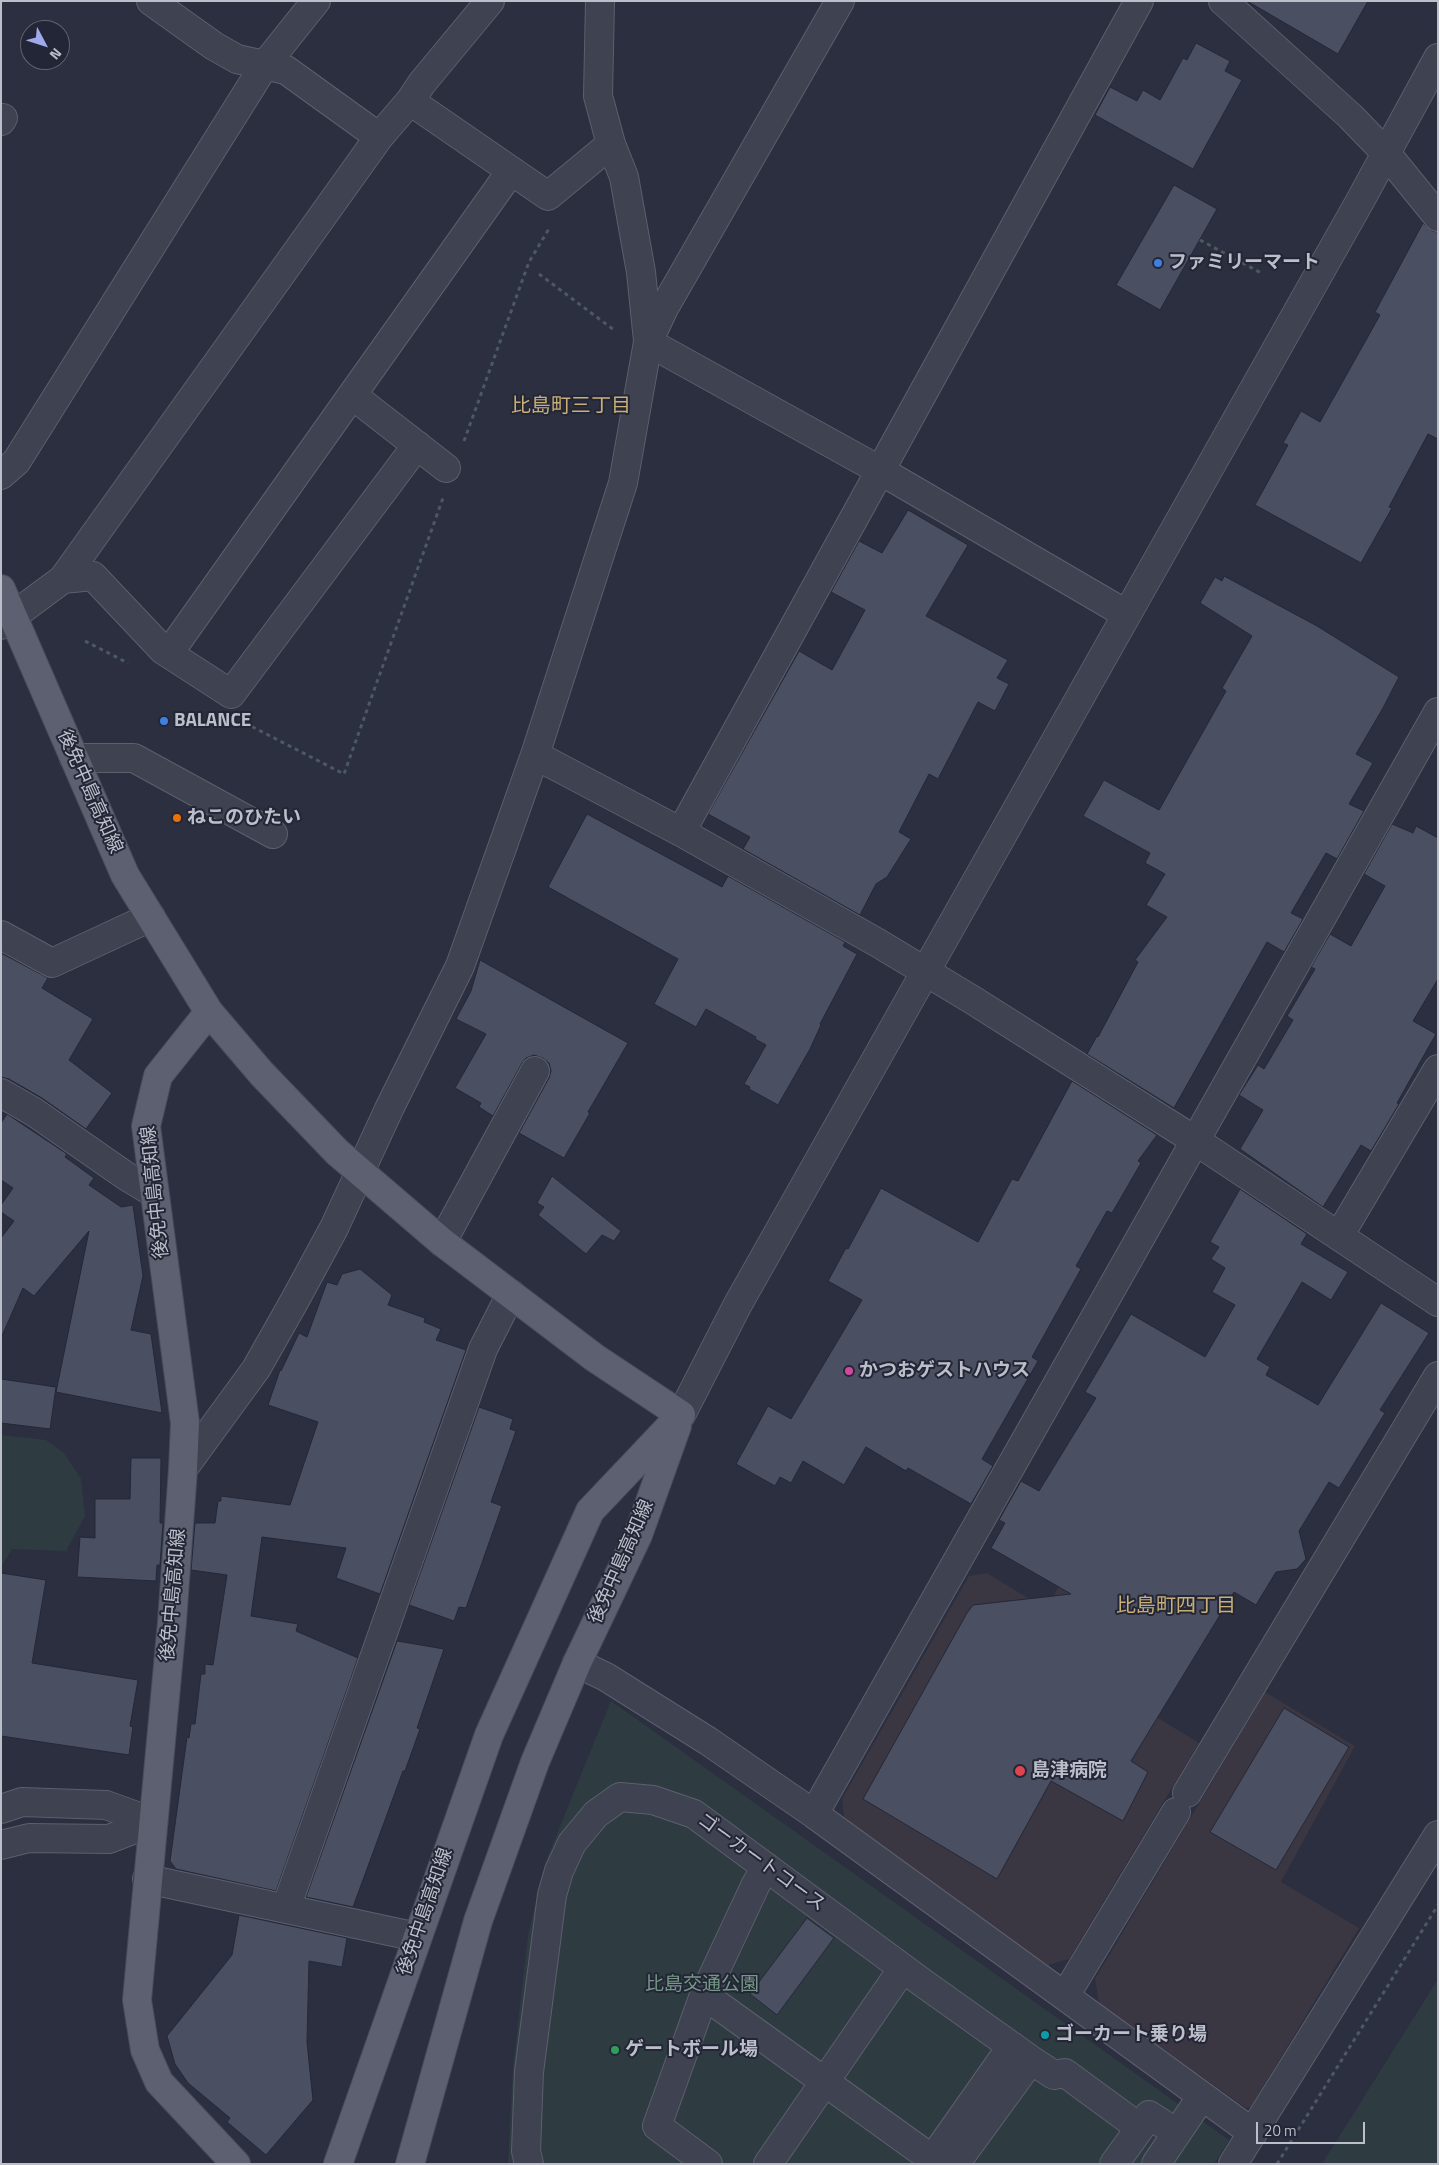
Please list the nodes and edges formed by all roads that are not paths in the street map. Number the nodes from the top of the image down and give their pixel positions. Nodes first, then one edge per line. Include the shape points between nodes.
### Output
1 (151, 1) edge
2 (316, 1) edge
3 (490, 1) edge
4 (600, 1) edge
5 (840, 1) edge
6 (1139, 1) edge
7 (1223, 1) edge
8 (1438, 58) edge
9 (264, 66) junction
10 (410, 101) junction
11 (380, 137) junction
12 (611, 144) junction
13 (1386, 153) junction
14 (511, 171) junction
15 (1438, 218) edge
16 (648, 342) junction
17 (352, 395) junction
18 (417, 445) junction
19 (446, 468) dead end
20 (881, 471) junction
21 (1, 475) edge
22 (63, 579) junction
23 (1, 589) edge
24 (1126, 614) junction
25 (7, 621) edge
26 (169, 653) junction
27 (1438, 712) edge
28 (534, 755) junction
29 (74, 758) junction
30 (681, 832) junction
31 (273, 834) dead end
32 (151, 917) junction
33 (1, 935) edge
34 (925, 971) junction
35 (209, 1012) junction
36 (1438, 1069) edge
37 (535, 1070) dead end
38 (1, 1093) edge
39 (1196, 1141) junction
40 (360, 1171) junction
41 (154, 1193) junction
42 (1339, 1236) junction
43 (442, 1242) junction
44 (511, 1294) junction
45 (1438, 1302) edge
46 (1438, 1376) edge
47 (681, 1415) junction
48 (184, 1469) junction
49 (578, 1662) junction
50 (1, 1808) edge
51 (814, 1814) junction
52 (153, 1822) junction
53 (1438, 1835) edge
54 (1, 1845) edge
55 (766, 1867) junction
56 (148, 1879) junction
57 (286, 1908) junction
58 (417, 1937) junction
59 (903, 1968) junction
60 (704, 1995) junction
61 (1065, 1996) junction
62 (1022, 2053) junction
63 (826, 2081) junction
64 (1202, 2096) junction
65 (1140, 2128) junction
66 (1177, 2133) junction
67 (1253, 2133) junction
68 (939, 2162) edge
69 (236, 2164) edge
70 (338, 2164) edge
71 (410, 2164) edge
72 (529, 2164) edge
73 (708, 2164) edge
74 (768, 2164) edge
75 (1114, 2164) edge
76 (1156, 2164) edge
77 (1234, 2164) edge

1 - 9 street via 214,46 237,59
2 - 9 street
3 - 10 street
4 - 12 street via 598,96
5 - 16 street via 664,308
6 - 20 street
7 - 13 street via 1350,116
8 - 13 street
9 - 11 street via 286,70
9 - 21 street via 16,462
10 - 11 street
10 - 14 street
11 - 22 street
12 - 14 street via 548,196
12 - 16 street via 624,176 641,272
13 - 15 street
13 - 24 street
14 - 17 street
16 - 20 street
16 - 28 street via 623,483
17 - 18 street
17 - 26 street
18 - 19 street
18 - 26 street via 231,694
20 - 24 street
20 - 30 street
22 - 25 street
22 - 26 street via 93,576
23 - 25 main road, 後免中島高知線
24 - 34 street
25 - 29 main road, 後免中島高知線
27 - 39 street
28 - 30 street
28 - 40 street via 460,966
29 - 31 street via 134,758
29 - 32 main road, 後免中島高知線 via 125,874
30 - 34 street
32 - 33 street via 52,963
32 - 35 main road, 後免中島高知線
34 - 39 street
34 - 47 street via 738,1304
35 - 40 main road, 後免中島高知線 via 262,1074 337,1152
35 - 41 main road, 後免中島高知線 via 156,1081 146,1126
36 - 42 street
37 - 43 street
38 - 41 street
39 - 42 street
39 - 51 street
40 - 43 main road, 後免中島高知線
40 - 48 street via 334,1228 256,1369
41 - 48 main road, 後免中島高知線 via 185,1423
42 - 45 street
43 - 44 main road, 後免中島高知線
44 - 47 main road, 後免中島高知線 via 595,1358
44 - 57 street via 483,1349
46 - 61 street
47 - 49 main road, 後免中島高知線 via 638,1535
47 - 58 main road, 後免中島高知線 via 590,1511 489,1735
48 - 52 main road, 後免中島高知線
49 - 51 street via 708,1741
49 - 71 main road, 後免中島高知線 via 535,1762 478,1921
50 - 52 street via 22,1802 106,1805
51 - 61 street
52 - 54 street via 109,1839 29,1838
52 - 56 main road, 後免中島高知線
53 - 67 street
55 - 59 street, ゴーカートコース
55 - 60 street
55 - 72 street, ゴーカートコース via 694,1814 653,1800 620,1797 596,1814 572,1843 559,1871 550,1905 528,2072 526,2151
56 - 57 street
56 - 69 main road, 後免中島高知線 via 137,2000 146,2050 159,2082
57 - 58 street
58 - 70 main road, 後免中島高知線
59 - 62 street, ゴーカートコース
59 - 63 street
60 - 63 street
60 - 73 street via 657,2126
61 - 64 street
62 - 65 street, ゴーカートコース via 1054,2075 1065,2073
62 - 68 street
63 - 68 street
63 - 74 street
64 - 66 street
64 - 67 street
65 - 66 street via 1149,2116
65 - 75 street
66 - 76 street
67 - 77 street

